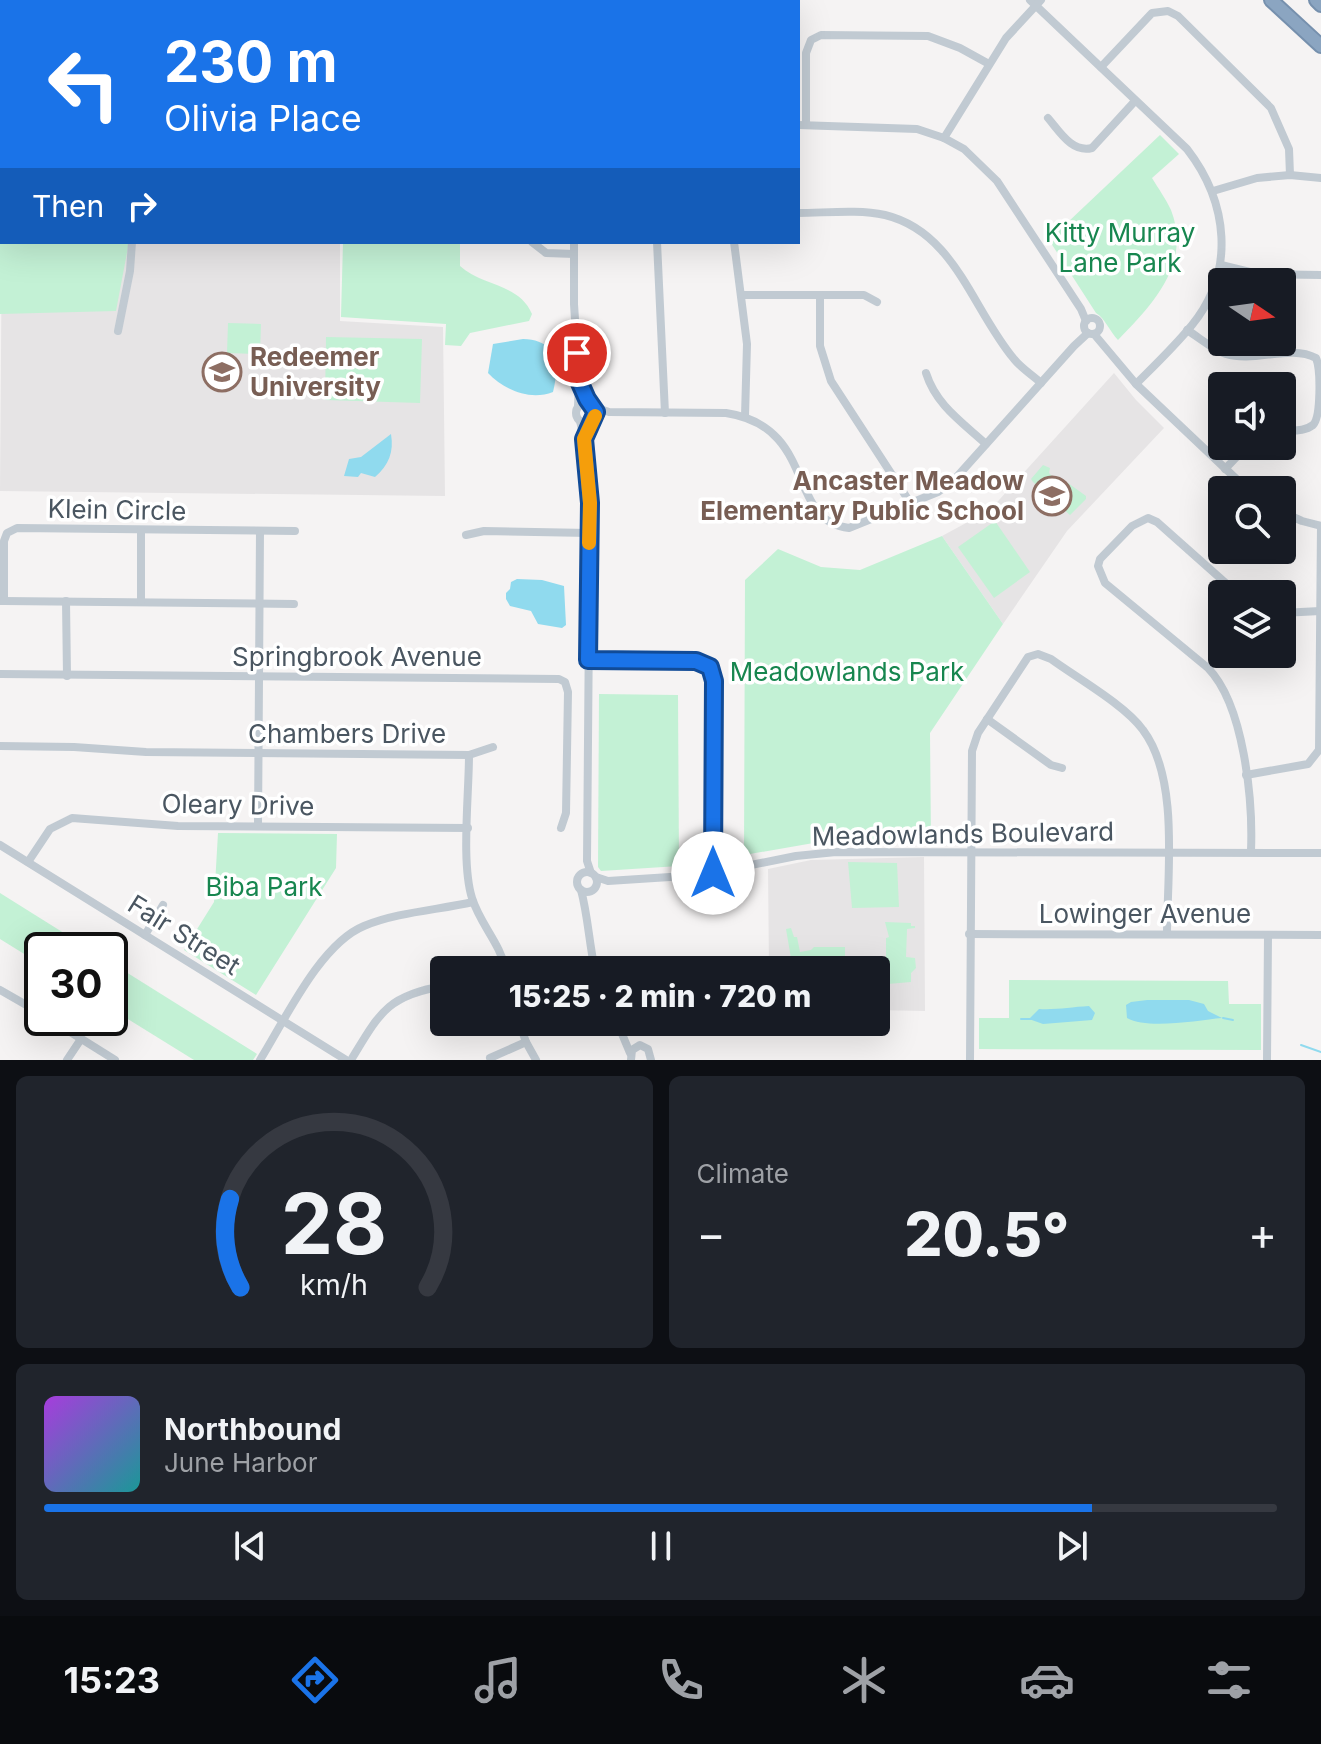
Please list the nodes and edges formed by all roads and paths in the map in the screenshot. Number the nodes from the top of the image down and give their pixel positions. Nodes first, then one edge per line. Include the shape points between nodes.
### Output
1 (1271, 0) edge
2 (1316, 0) edge
3 (1035, 2) edge
4 (1321, 5) edge
5 (1321, 46) edge
6 (989, 64) junction
7 (1101, 67) junction
8 (1135, 101) junction
9 (1048, 118) dead end
10 (802, 125) edge
11 (944, 138) junction
12 (1290, 175) junction
13 (1321, 178) edge
14 (1213, 191) junction
15 (800, 213) edge
16 (132, 244) edge
17 (535, 244) edge
18 (574, 244) edge
19 (657, 244) edge
20 (734, 244) edge
21 (574, 254) junction
22 (1221, 265) junction
23 (1321, 275) edge
24 (741, 295) junction
25 (820, 295) junction
26 (877, 302) dead end
27 (1091, 328) junction
28 (1187, 330) junction
29 (118, 331) dead end
30 (926, 373) dead end
31 (579, 381) junction
32 (1041, 383) junction
33 (1136, 384) junction
34 (591, 405) junction
35 (578, 407) junction
36 (609, 412) junction
37 (665, 413) junction
38 (745, 416) junction
39 (593, 419) junction
40 (580, 421) junction
41 (1296, 430) edge
42 (584, 439) junction
43 (986, 444) junction
44 (1234, 460) edge
45 (1225, 469) junction
46 (1233, 476) edge
47 (911, 504) junction
48 (1296, 518) edge
49 (1321, 526) edge
50 (141, 530) junction
51 (260, 531) junction
52 (295, 531) dead end
53 (589, 533) junction
54 (466, 535) dead end
55 (1222, 580) edge
56 (2, 601) edge
57 (66, 601) junction
58 (141, 601) junction
59 (260, 604) junction
60 (294, 604) dead end
61 (1320, 611) edge
62 (1296, 612) edge
63 (588, 660) junction
64 (0, 674) edge
65 (67, 676) junction
66 (260, 676) junction
67 (987, 719) junction
68 (0, 746) edge
69 (493, 747) dead end
70 (259, 753) junction
71 (469, 755) junction
72 (1062, 768) dead end
73 (1246, 775) junction
74 (258, 826) junction
75 (468, 828) junction
76 (561, 828) dead end
77 (0, 845) edge
78 (1251, 851) junction
79 (970, 852) junction
80 (1168, 852) junction
81 (1321, 853) edge
82 (28, 862) junction
83 (713, 873) junction
84 (591, 880) junction
85 (581, 890) junction
86 (473, 902) junction
87 (163, 905) dead end
88 (587, 906) junction
89 (969, 934) junction
90 (1167, 934) junction
91 (145, 935) junction
92 (1268, 935) junction
93 (1321, 935) edge
94 (502, 956) edge
95 (592, 956) edge
96 (430, 989) edge
97 (0, 990) edge
98 (24, 1004) edge
99 (284, 1021) junction
100 (76, 1036) edge
101 (524, 1036) edge
102 (623, 1036) edge
103 (628, 1036) edge
104 (81, 1039) junction
105 (526, 1042) junction
106 (640, 1045) junction
107 (630, 1057) edge
108 (490, 1058) dead end
109 (650, 1059) edge
110 (67, 1060) edge
111 (115, 1060) edge
112 (260, 1060) edge
113 (349, 1060) edge
114 (536, 1060) edge
115 (970, 1060) edge
116 (1267, 1060) edge

1 - 5 highway
2 - 4 highway
3 - 6 street
3 - 7 street
6 - 10 street via 928,36 821,35 811,40 806,53
6 - 11 street
7 - 8 street
7 - 12 street via 1152,13 1178,16 1271,108 1289,149
8 - 9 street via 1085,150 1076,148
8 - 14 street via 1187,149
10 - 11 street via 905,127
11 - 27 street via 973,156 997,181
12 - 13 street
12 - 14 street
14 - 22 street
15 - 32 street via 883,215 925,233 956,270 1015,361
16 - 29 street
17 - 21 street via 546,253
18 - 21 street
19 - 37 street
20 - 24 street
21 - 31 street
22 - 23 street via 1258,274
22 - 28 street via 1211,294
24 - 25 street
24 - 38 street via 747,344
25 - 26 street via 864,295
25 - 47 street via 821,354 831,381
27 - 32 street
27 - 33 street
28 - 33 street
28 - 41 street via 1228,355 1302,353 1316,358 1321,367 1320,416 1314,425
30 - 43 street via 941,403
31 - 34 street
31 - 35 street
32 - 43 street
33 - 45 street
34 - 35 street
34 - 36 street
34 - 39 street
35 - 40 street
36 - 37 street
36 - 39 street
37 - 38 street
38 - 47 street via 778,437 816,512 828,524 849,528
39 - 40 street
39 - 42 street
40 - 42 street
42 - 53 street
43 - 47 street via 954,480
44 - 45 street
45 - 46 street
48 - 49 street
49 - 61 street
50 - 51 street, Klein Circle
50 - 56 street, Klein Circle via 17,528 7,533
50 - 58 street
51 - 52 street, Klein Circle
51 - 59 street
53 - 54 street
53 - 63 street
55 - 73 street via 1148,518 1132,526 1098,566 1105,583 1219,679 1236,718
56 - 57 street, Klein Circle
57 - 58 street, Klein Circle
57 - 65 street
58 - 59 street, Klein Circle
59 - 60 street, Klein Circle
59 - 66 street
61 - 62 street
61 - 73 street via 1319,750 1308,764
63 - 83 street via 696,661 710,667
63 - 84 street
64 - 65 street, Springbrook Avenue
65 - 66 street, Springbrook Avenue
66 - 70 street
66 - 76 street, Springbrook Avenue via 565,682 566,813
67 - 72 street
67 - 79 street via 972,751
67 - 80 street via 1016,672 1028,657 1038,654 1128,715 1144,731 1161,769
68 - 70 street, Chambers Drive
69 - 71 street
70 - 71 street, Chambers Drive
70 - 74 street
71 - 75 street, Chambers Drive
73 - 78 street
74 - 75 street, Oleary Drive
74 - 82 street, Oleary Drive via 72,818 50,829
75 - 86 street, Chambers Drive
77 - 82 street, Fair Street
78 - 80 street, Meadowlands Boulevard
78 - 81 street, Meadowlands Boulevard
79 - 80 street, Meadowlands Boulevard
79 - 83 street, Meadowlands Boulevard via 818,853
79 - 89 street
80 - 90 street
82 - 91 street, Fair Street
83 - 84 street, Meadowlands Boulevard
84 - 85 street, Meadowlands Boulevard
84 - 85 street via 577,882
84 - 88 street
85 - 88 street
86 - 94 street, Chambers Drive
86 - 99 street via 381,920 353,931 325,956
87 - 91 street
88 - 95 street
89 - 90 street, Lowinger Avenue
89 - 115 street
90 - 92 street, Lowinger Avenue
91 - 99 street, Fair Street
92 - 93 street, Lowinger Avenue
92 - 116 street
96 - 113 street via 389,1006
97 - 98 street
99 - 112 street
99 - 113 street, Fair Street
100 - 104 street
101 - 105 street
102 - 107 street
103 - 106 street
104 - 110 street
104 - 111 street
105 - 108 street
105 - 114 street
106 - 107 street
106 - 109 street via 648,1049

